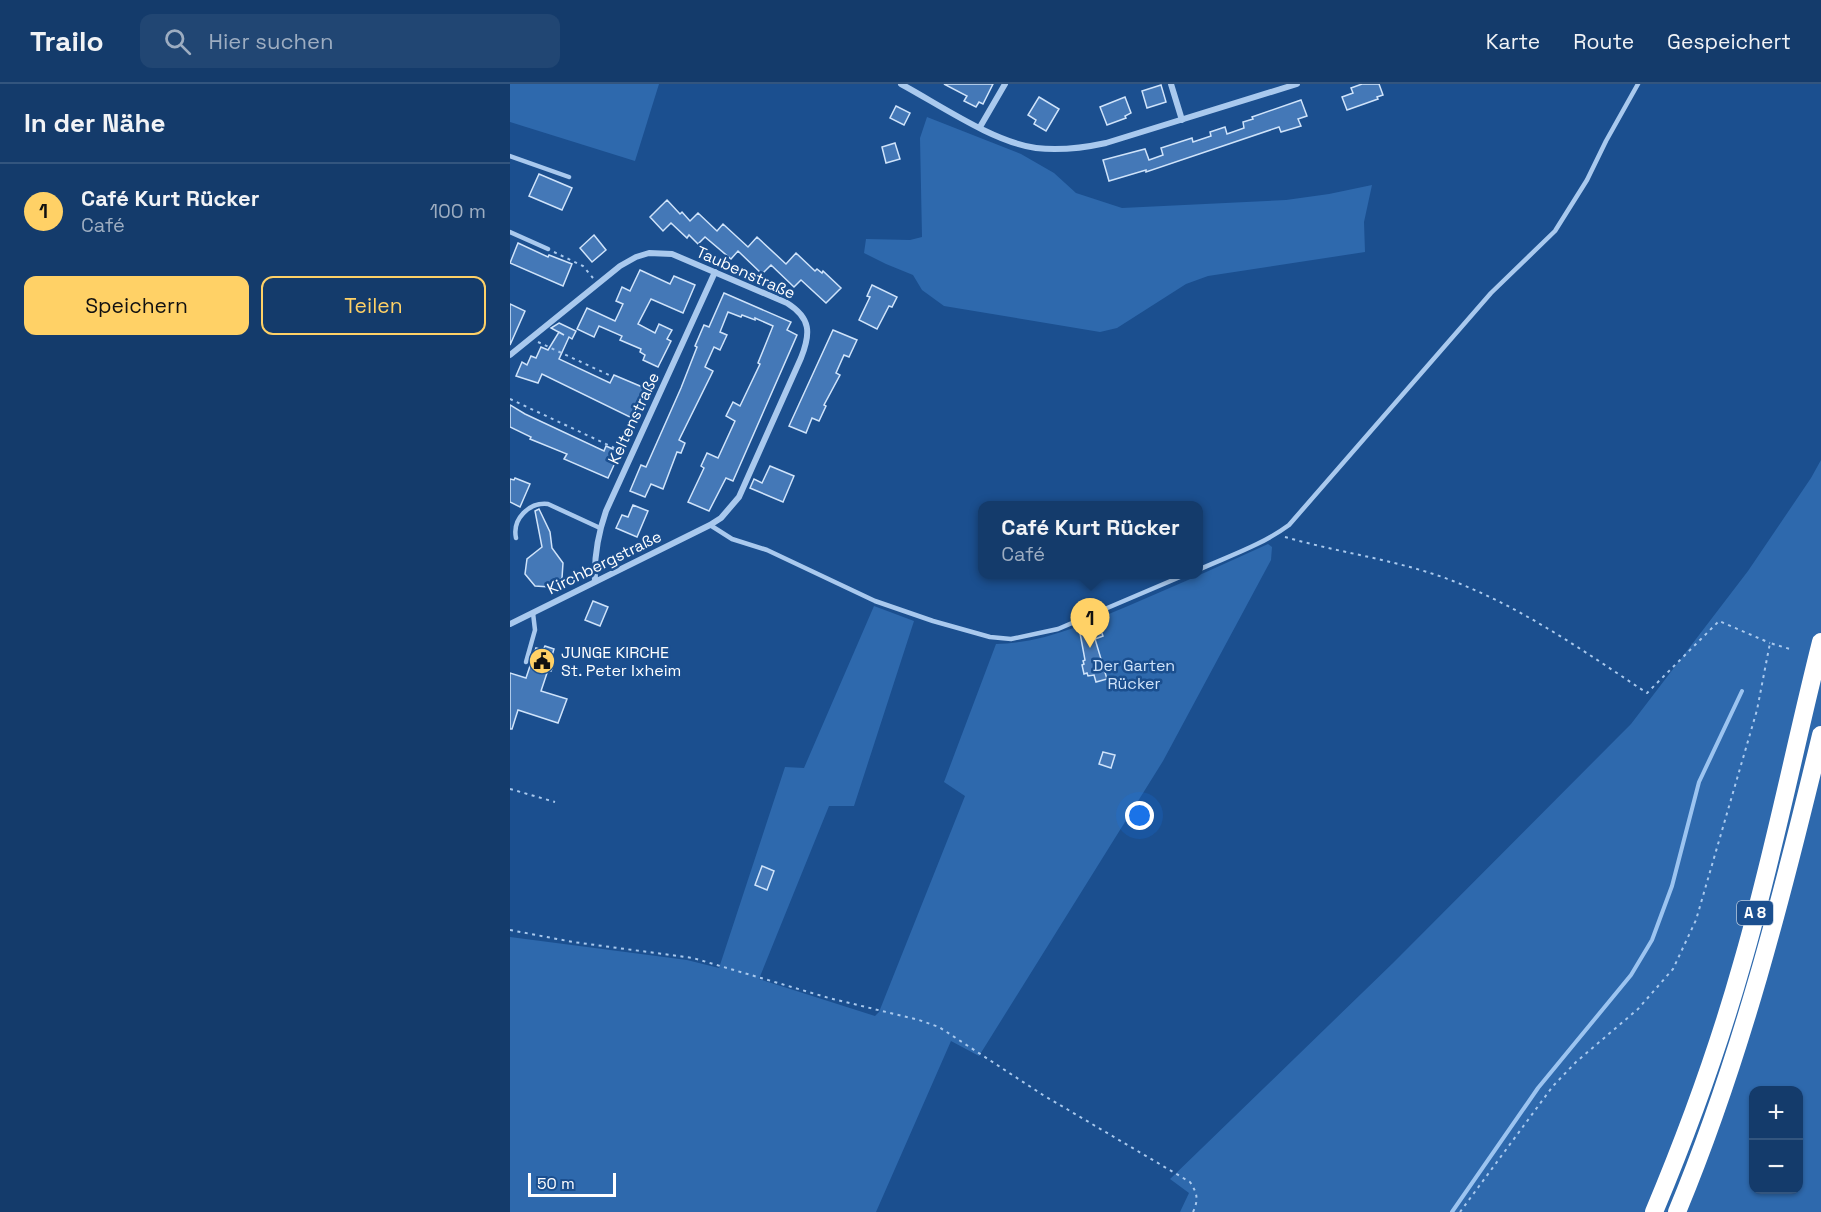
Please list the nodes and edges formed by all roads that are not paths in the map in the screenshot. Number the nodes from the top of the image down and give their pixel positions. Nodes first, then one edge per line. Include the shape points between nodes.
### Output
1 (901, 84) edge
2 (1005, 84) edge
3 (1172, 84) edge
4 (1638, 84) edge
5 (1293, 85) edge
6 (1182, 120) junction
7 (980, 128) junction
8 (510, 156) edge
9 (569, 177) dead end
10 (510, 232) edge
11 (548, 249) road end
12 (715, 272) junction
13 (510, 355) edge
14 (710, 525) junction
15 (600, 528) junction
16 (516, 538) dead end
17 (1203, 568) edge
18 (1175, 579) edge
19 (595, 581) junction
20 (533, 613) junction
21 (510, 624) edge
22 (1821, 642) edge
23 (526, 662) dead end
24 (1821, 735) edge
25 (1654, 1212) edge
26 (1677, 1212) edge

1 - 7 street
2 - 7 street
3 - 6 street
4 - 17 lane via 1555,231 1491,293 1289,525 1276,535
5 - 6 street
6 - 7 street via 1106,143 1061,149 1035,148
8 - 9 lane
10 - 11 lane
12 - 13 street, Taubenstraße via 672,254 636,257 597,283
12 - 14 street, Taubenstraße via 796,308 808,330 801,358 739,497
12 - 15 street, Keltenstraße
14 - 18 lane via 732,539 767,550 875,601 990,637 1011,639 1058,629
14 - 19 street, Kirchbergstraße
15 - 16 lane via 543,503 521,516 514,531
15 - 19 street, Keltenstraße
19 - 20 street, Kirchbergstraße
20 - 21 street, Kirchbergstraße
20 - 23 lane via 535,630
22 - 25 highway, A 8 via 1743,963 1690,1125
24 - 26 highway, A 8 via 1764,960 1702,1153

